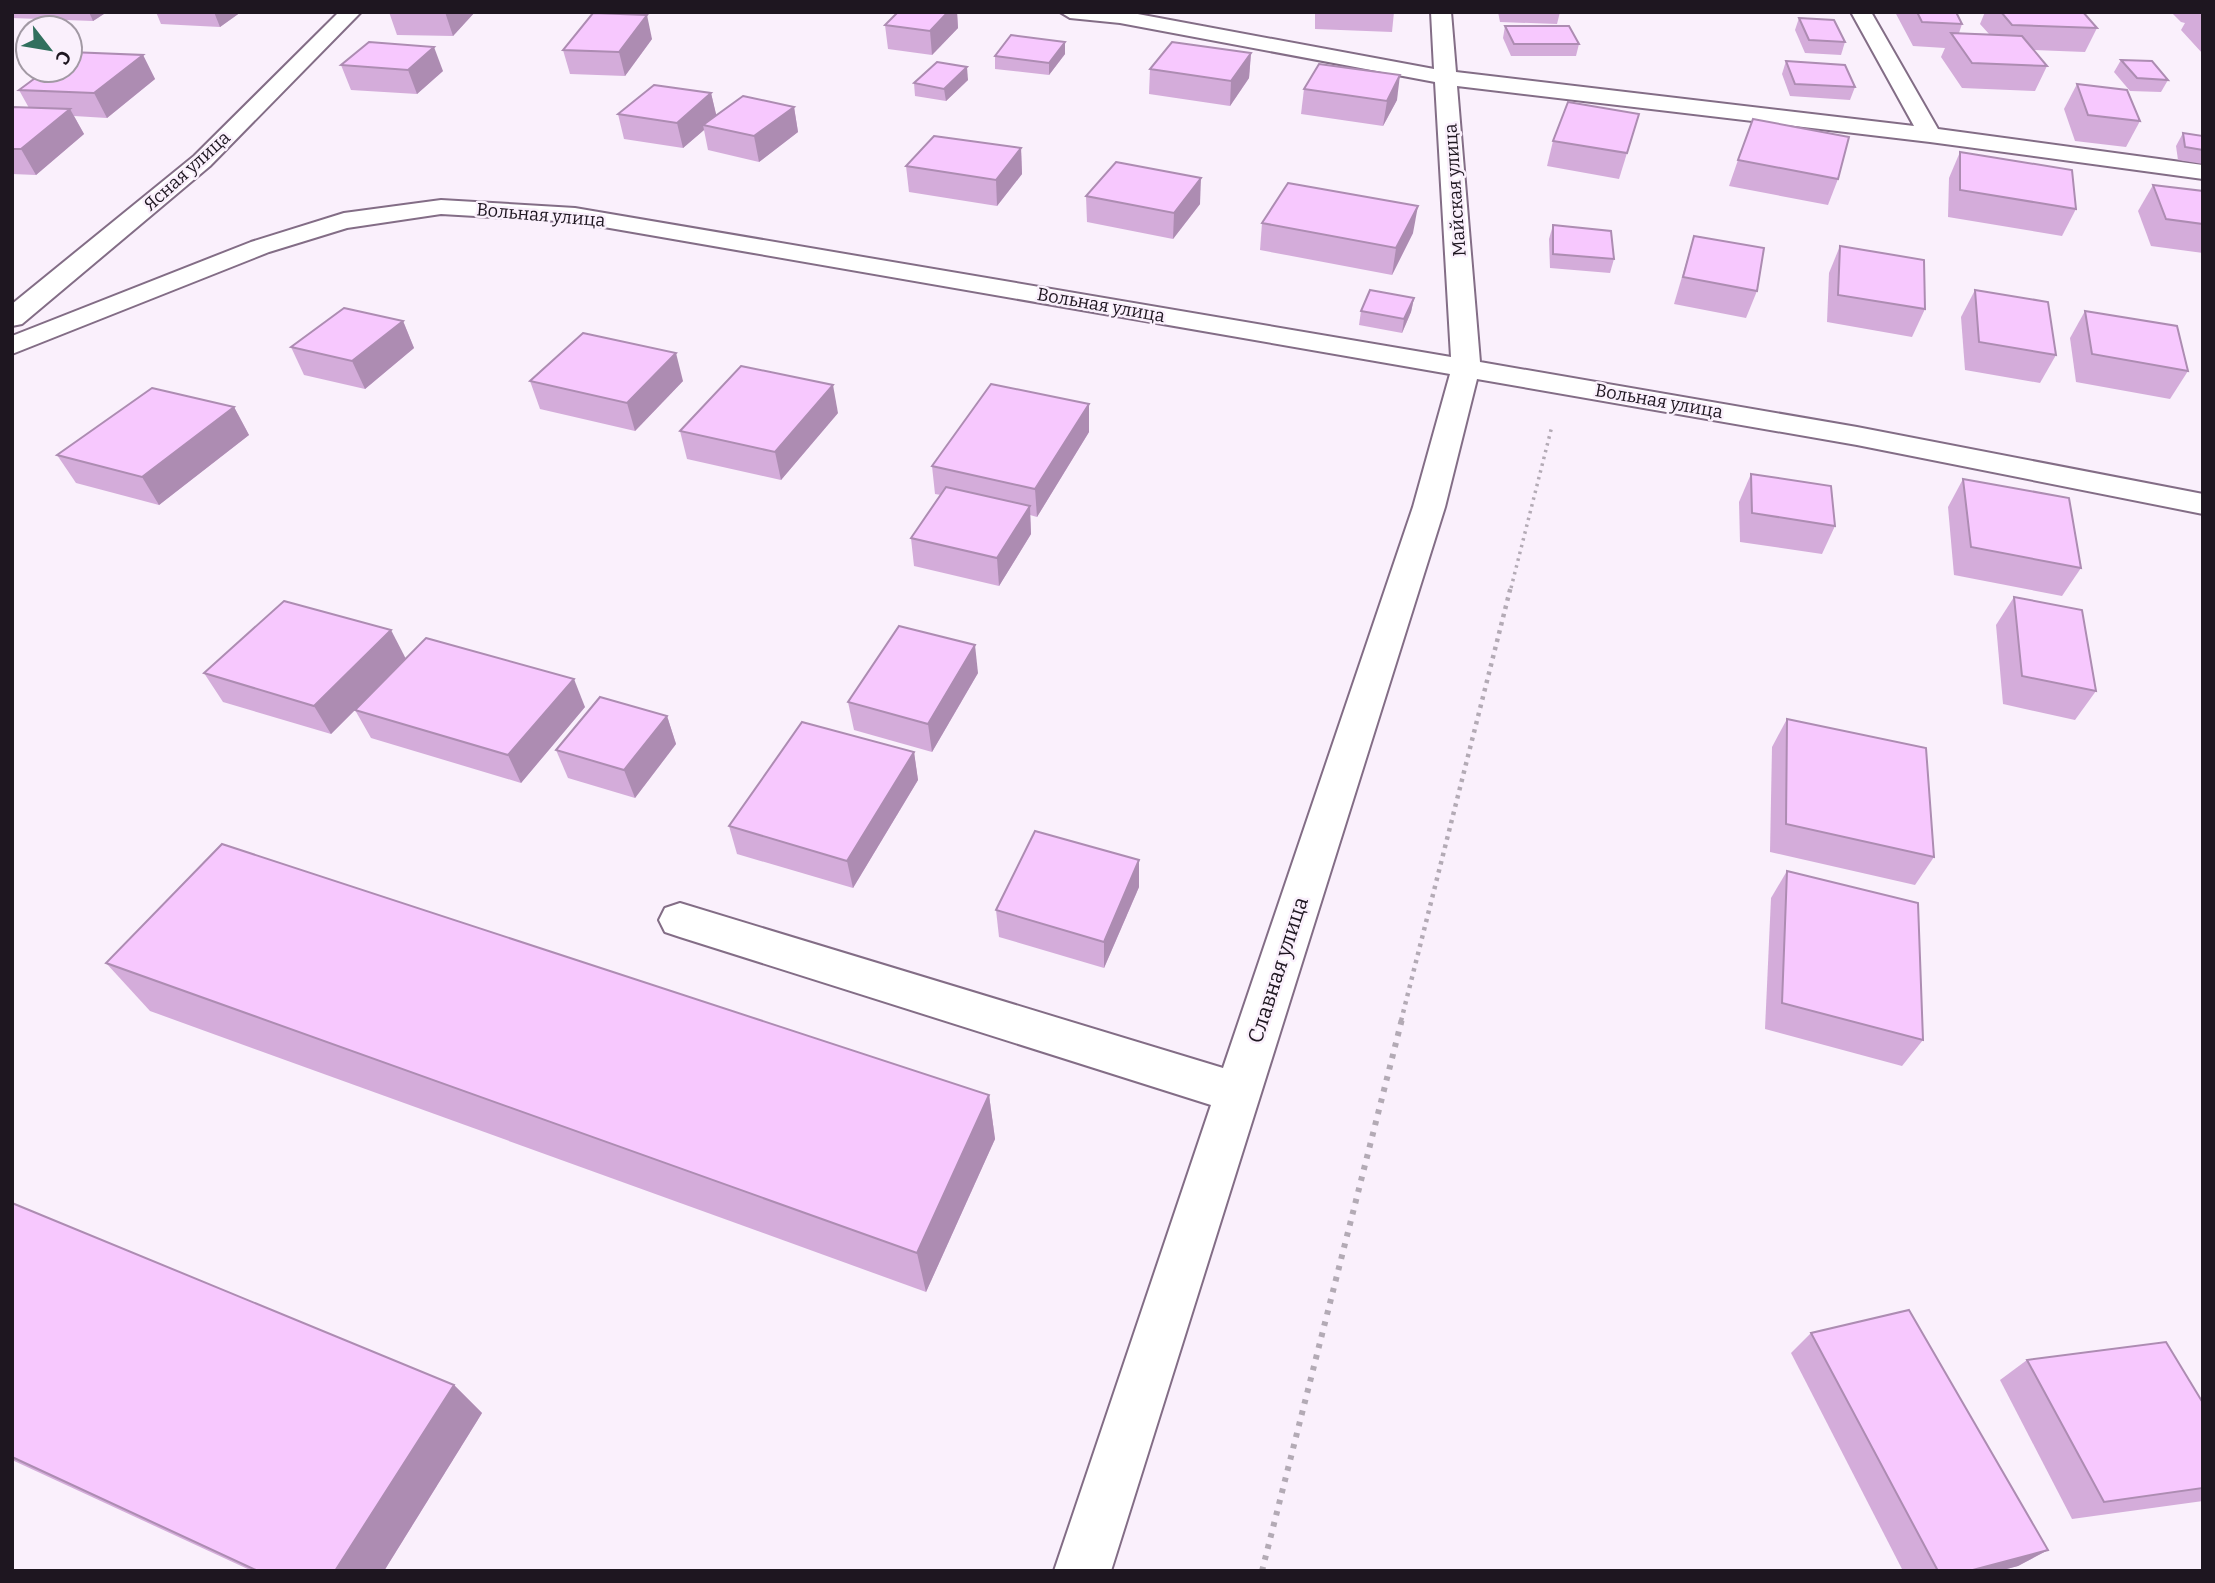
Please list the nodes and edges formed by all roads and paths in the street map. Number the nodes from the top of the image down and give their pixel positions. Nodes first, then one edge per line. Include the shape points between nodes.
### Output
1 (351, 12) edge
2 (1070, 12) edge
3 (1441, 12) edge
4 (1861, 12) edge
5 (1120, 15) edge
6 (1448, 78) junction
7 (1930, 135) junction
8 (2203, 172) edge
9 (12, 318) edge
10 (12, 346) edge
11 (1466, 368) junction
12 (1562, 384) junction
13 (2203, 505) edge
14 (680, 920) dead end
15 (1238, 1093) junction
16 (1083, 1571) edge
17 (1262, 1571) edge

1 - 9 street, Ясная улица via 201,161
2 - 5 street
3 - 6 street, Майская улица
4 - 7 street
5 - 6 street
6 - 7 street
6 - 11 street, Майская улица
7 - 8 street
10 - 11 street, Вольная улица via 260,247 344,221 441,207 575,215
11 - 12 street, Вольная улица
11 - 15 street, Славная улица via 1429,507
12 - 13 street, Вольная улица via 1857,436
12 - 17 path
14 - 15 street
15 - 16 street, Славная улица

